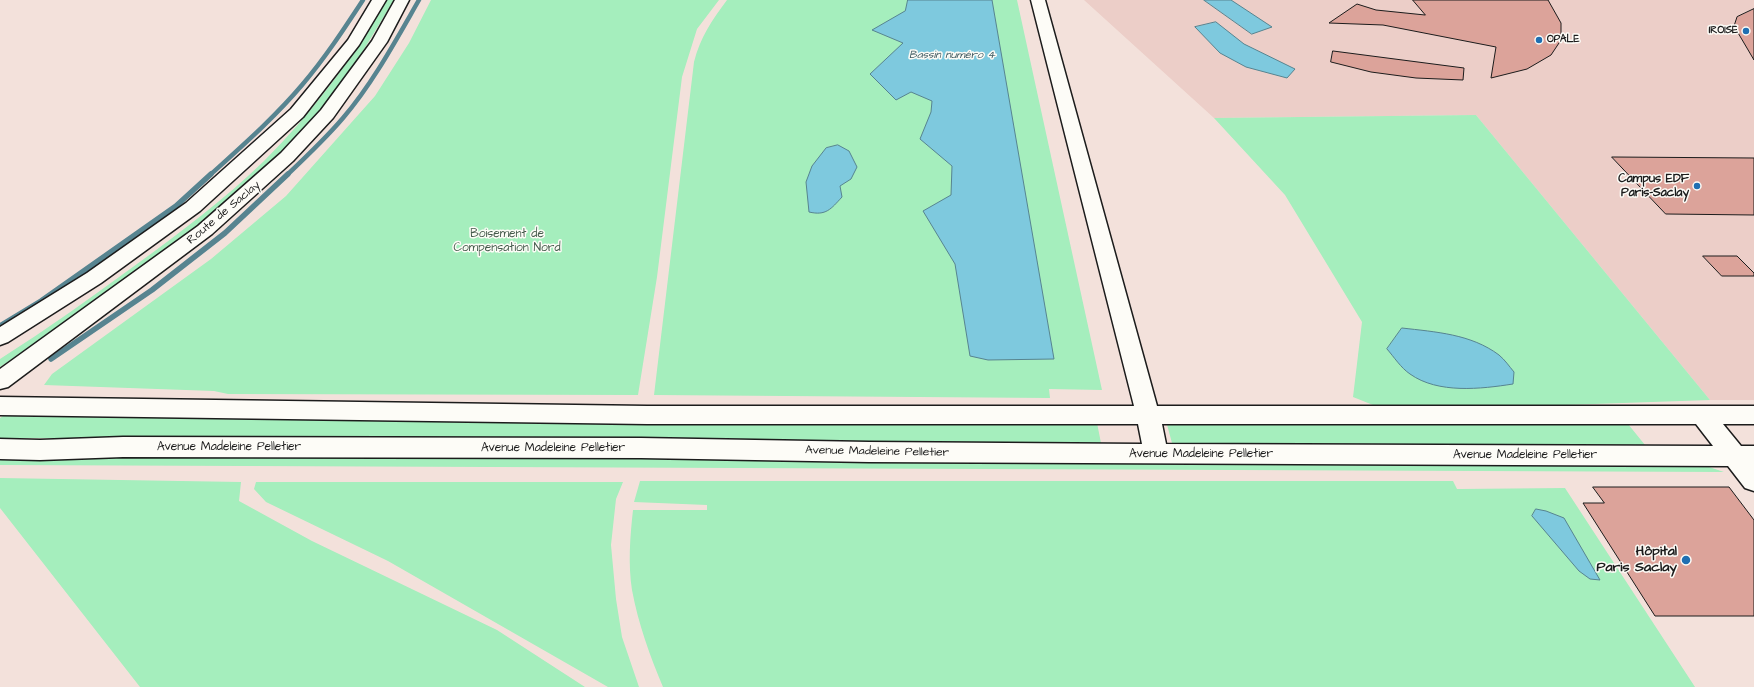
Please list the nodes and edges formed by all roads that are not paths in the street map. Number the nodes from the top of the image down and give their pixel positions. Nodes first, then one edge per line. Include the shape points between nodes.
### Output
1 (379, 0) edge
2 (402, 0) edge
3 (1038, 0) edge
4 (0, 336) edge
5 (0, 380) edge
6 (3, 406) edge
7 (1702, 415) junction
8 (1754, 415) edge
9 (1148, 416) junction
10 (0, 449) edge
11 (1156, 454) junction
12 (1744, 456) edge
13 (1754, 481) edge

1 - 4 street, Route de Saclay via 354,42 297,113 193,207 94,278
2 - 5 street, Route de Saclay via 379,42 327,114 287,157 202,232
3 - 9 street
6 - 9 street via 647,415
7 - 8 street
7 - 9 street
7 - 12 street
9 - 11 street
10 - 11 street, Avenue Madeleine Pelletier via 642,448
11 - 12 street, Avenue Madeleine Pelletier
12 - 13 street

